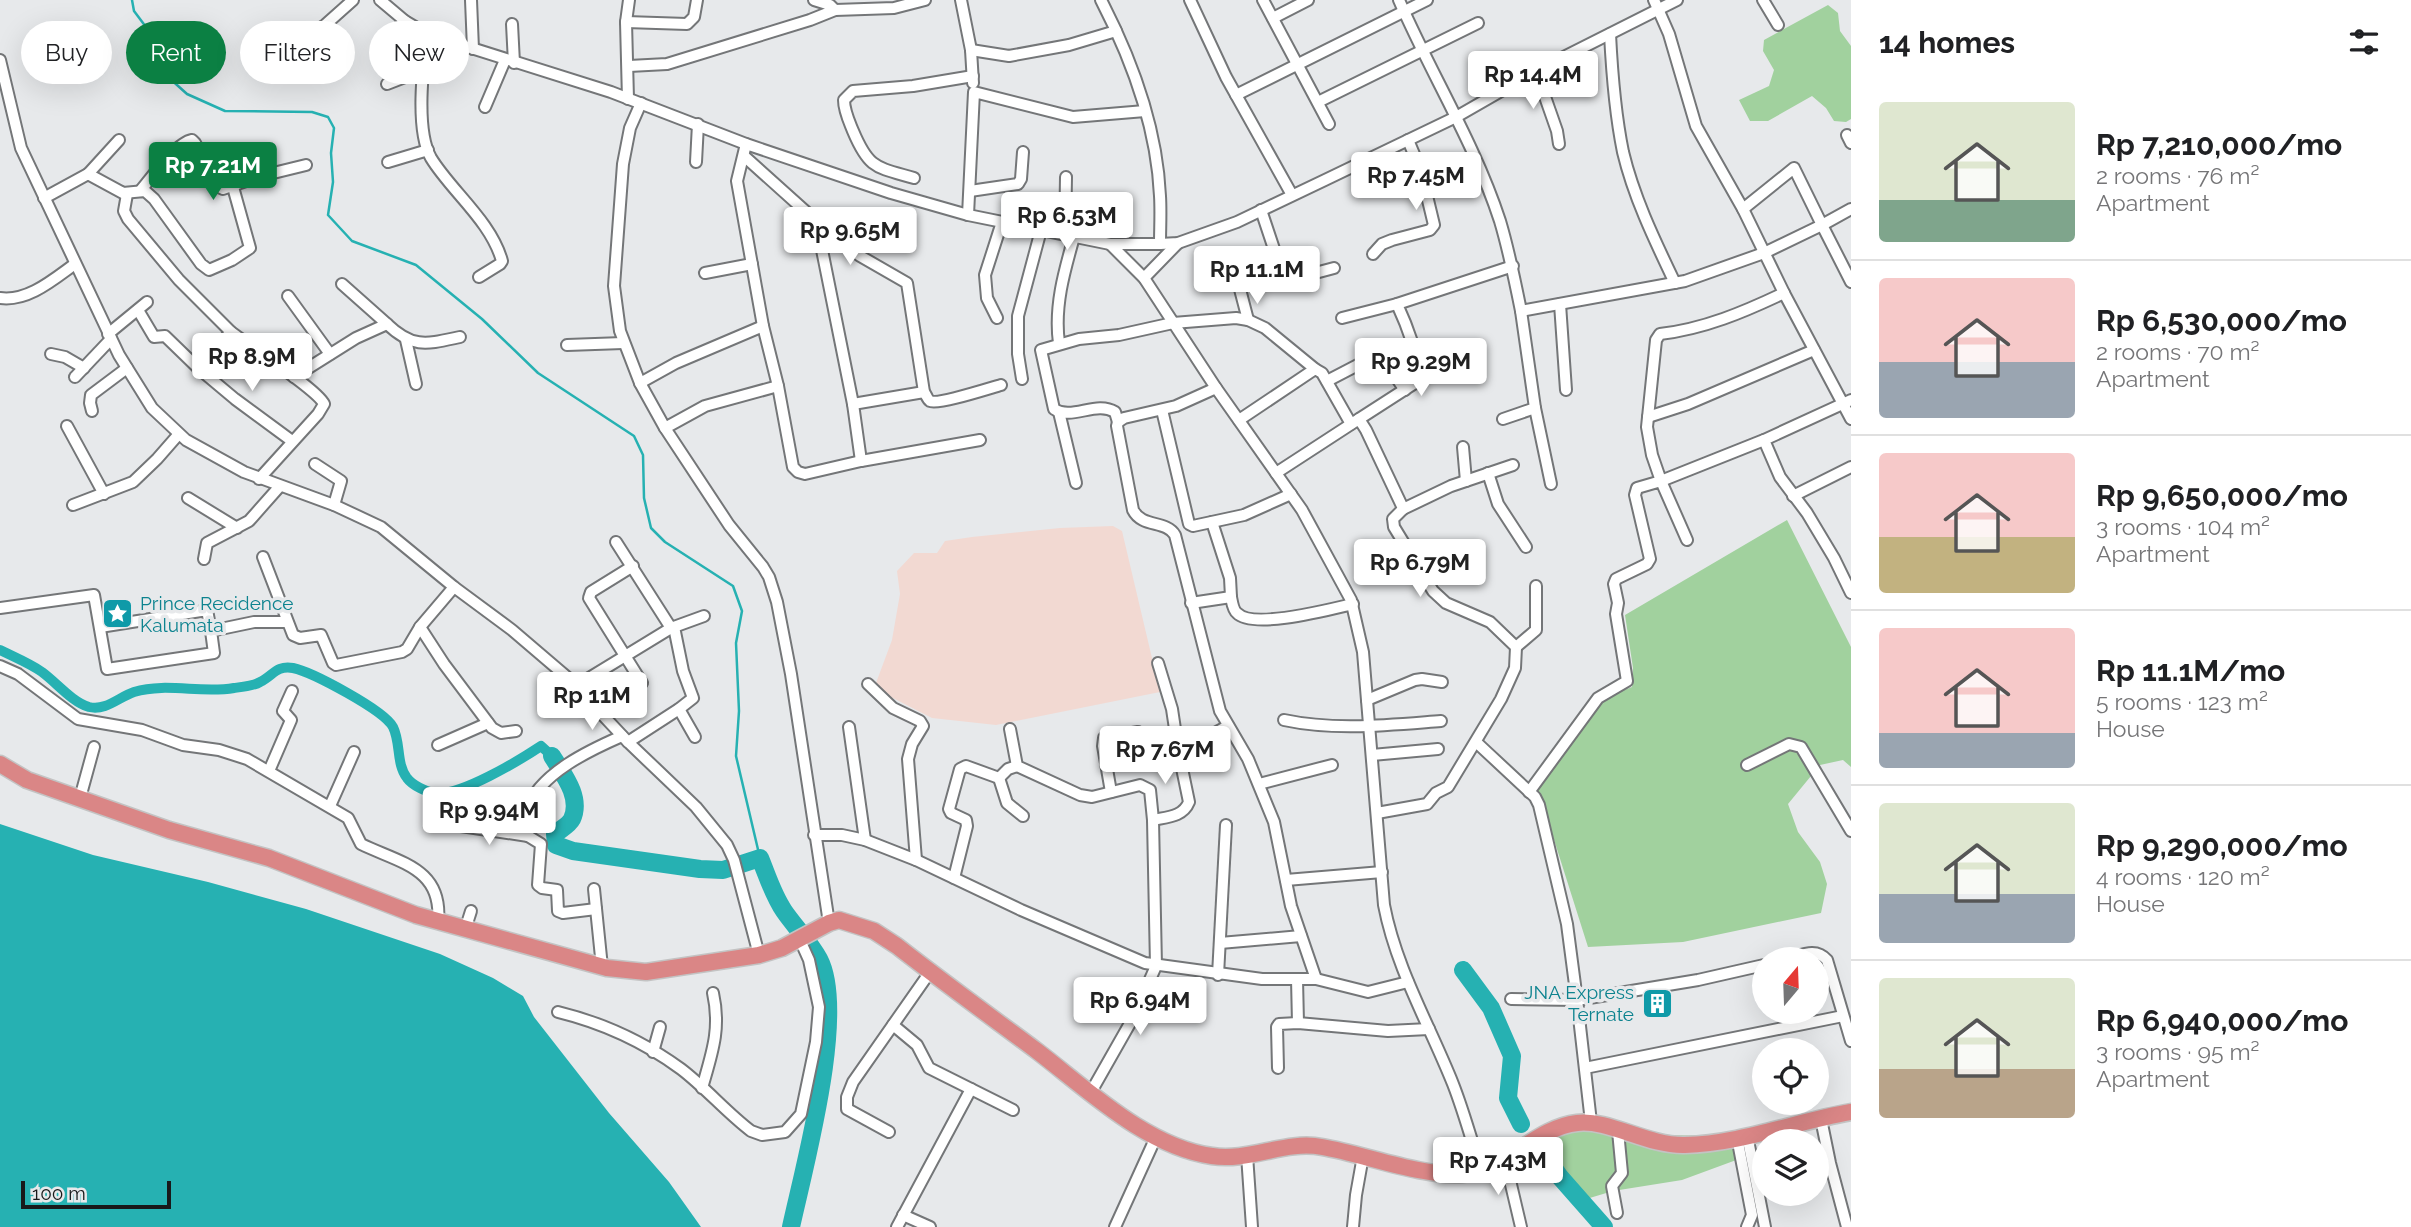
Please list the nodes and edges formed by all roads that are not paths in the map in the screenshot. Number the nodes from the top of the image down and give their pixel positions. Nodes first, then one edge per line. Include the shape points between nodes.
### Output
1 (353, 0) edge
2 (380, 0) edge
3 (471, 0) edge
4 (629, 0) edge
5 (697, 0) edge
6 (814, 0) edge
7 (925, 0) edge
8 (961, 0) edge
9 (1101, 0) edge
10 (1190, 0) edge
11 (1263, 0) edge
12 (1308, 0) edge
13 (1399, 0) edge
14 (1427, 0) edge
15 (1677, 0) edge
16 (1763, 0) edge
17 (1656, 5) edge
18 (835, 10) junction
19 (1404, 11) junction
20 (1273, 18) junction
21 (329, 21) edge
22 (405, 21) edge
23 (626, 22) junction
24 (1478, 23) dead end
25 (512, 24) dead end
26 (1778, 25) dead end
27 (1116, 31) junction
28 (1610, 34) junction
29 (469, 48) edge
30 (473, 49) junction
31 (971, 50) junction
32 (1423, 51) junction
33 (0, 60) edge
34 (509, 62) junction
35 (1298, 64) junction
36 (629, 66) junction
37 (1532, 73) junction
38 (973, 76) junction
39 (423, 84) edge
40 (974, 92) junction
41 (1236, 94) junction
42 (628, 99) junction
43 (1318, 102) junction
44 (5, 103) edge
45 (641, 103) junction
46 (485, 107) dead end
47 (1145, 111) junction
48 (1456, 117) junction
49 (698, 124) junction
50 (1329, 124) dead end
51 (119, 140) dead end
52 (1408, 140) junction
53 (746, 144) junction
54 (1559, 144) dead end
55 (428, 150) junction
56 (1023, 152) dead end
57 (744, 156) junction
58 (387, 162) dead end
59 (696, 162) dead end
60 (306, 165) dead end
61 (88, 174) junction
62 (1066, 177) dead end
63 (914, 178) dead end
64 (233, 187) junction
65 (141, 190) junction
66 (970, 191) junction
67 (127, 194) junction
68 (1292, 195) junction
69 (44, 198) junction
70 (1743, 209) junction
71 (1851, 209) edge
72 (1261, 210) junction
73 (968, 215) junction
74 (816, 220) junction
75 (1002, 222) junction
76 (1822, 225) junction
77 (1041, 230) junction
78 (1070, 236) junction
79 (1178, 243) junction
80 (1111, 244) junction
81 (1160, 244) junction
82 (1764, 253) junction
83 (1373, 254) dead end
84 (75, 264) junction
85 (752, 264) junction
86 (1513, 266) junction
87 (1334, 268) dead end
88 (1235, 270) dead end
89 (705, 273) dead end
90 (479, 277) dead end
91 (1144, 278) junction
92 (1851, 282) edge
93 (1675, 283) junction
94 (342, 284) dead end
95 (1784, 293) junction
96 (288, 296) dead end
97 (0, 298) edge
98 (1397, 304) junction
99 (1560, 304) junction
100 (1521, 311) junction
101 (997, 318) dead end
102 (1342, 318) dead end
103 (1248, 320) junction
104 (1173, 323) junction
105 (387, 324) junction
106 (763, 326) junction
107 (231, 332) junction
108 (109, 336) junction
109 (460, 337) dead end
110 (406, 340) junction
111 (623, 343) junction
112 (1059, 344) junction
113 (567, 345) dead end
114 (1814, 350) junction
115 (51, 354) dead end
116 (330, 354) junction
117 (84, 368) junction
118 (127, 368) junction
119 (198, 368) junction
120 (1315, 369) junction
121 (75, 377) dead end
122 (294, 377) junction
123 (1022, 379) dead end
124 (1327, 381) junction
125 (640, 383) junction
126 (416, 384) dead end
127 (1001, 385) dead end
128 (778, 386) junction
129 (1216, 388) junction
130 (1405, 390) junction
131 (1566, 390) dead end
132 (924, 391) junction
133 (1847, 402) edge
134 (853, 404) junction
135 (1535, 408) junction
136 (1162, 410) junction
137 (92, 411) dead end
138 (1059, 412) junction
139 (1647, 417) junction
140 (1503, 419) dead end
141 (1851, 419) edge
142 (1239, 421) junction
143 (1118, 422) junction
144 (1355, 422) junction
145 (67, 426) dead end
146 (665, 428) junction
147 (178, 435) junction
148 (980, 439) dead end
149 (1764, 440) junction
150 (292, 441) junction
151 (1463, 447) dead end
152 (861, 461) junction
153 (315, 464) dead end
154 (1513, 465) dead end
155 (1851, 467) edge
156 (1276, 473) junction
157 (1488, 473) junction
158 (259, 479) junction
159 (1466, 481) junction
160 (1661, 481) junction
161 (1076, 483) dead end
162 (1551, 484) dead end
163 (280, 486) junction
164 (104, 494) junction
165 (1291, 494) junction
166 (1793, 496) junction
167 (188, 498) dead end
168 (73, 505) dead end
169 (334, 505) junction
170 (1403, 509) junction
171 (1212, 522) junction
172 (237, 528) junction
173 (1687, 540) dead end
174 (616, 542) dead end
175 (1526, 547) dead end
176 (263, 557) dead end
177 (204, 559) dead end
178 (633, 566) junction
179 (1847, 573) edge
180 (1536, 586) dead end
181 (454, 587) junction
182 (1851, 593) edge
183 (1231, 597) junction
184 (1191, 603) junction
185 (1353, 604) junction
186 (0, 608) edge
187 (704, 616) dead end
188 (287, 622) junction
189 (420, 626) junction
190 (100, 627) junction
191 (673, 627) junction
192 (211, 631) junction
193 (1516, 647) junction
194 (624, 657) junction
195 (1158, 663) dead end
196 (0, 666) edge
197 (642, 682) dead end
198 (1442, 682) dead end
199 (868, 684) dead end
200 (576, 686) junction
201 (292, 691) dead end
202 (1367, 700) junction
203 (680, 709) junction
204 (1284, 720) dead end
205 (1441, 721) dead end
206 (488, 723) junction
207 (1228, 726) junction
208 (849, 727) dead end
209 (1370, 727) junction
210 (1010, 729) dead end
211 (516, 731) dead end
212 (1138, 732) dead end
213 (695, 737) dead end
214 (625, 739) junction
215 (1476, 742) junction
216 (438, 746) dead end
217 (94, 747) dead end
218 (1178, 748) junction
219 (1437, 749) dead end
220 (354, 752) dead end
221 (1372, 755) junction
222 (0, 764) edge
223 (1332, 765) dead end
224 (1747, 765) dead end
225 (1017, 766) junction
226 (269, 771) junction
227 (999, 778) junction
228 (1259, 784) junction
229 (1522, 786) junction
230 (1111, 792) junction
231 (80, 798) junction
232 (330, 806) junction
233 (1377, 813) junction
234 (1023, 816) dead end
235 (1153, 820) junction
236 (454, 825) dead end
237 (1226, 825) dead end
238 (1851, 831) edge
239 (814, 835) junction
240 (528, 836) junction
241 (865, 840) junction
242 (916, 860) junction
243 (1382, 872) junction
244 (954, 878) junction
245 (1286, 880) junction
246 (594, 889) dead end
247 (596, 909) junction
248 (471, 911) dead end
249 (438, 922) junction
250 (465, 930) junction
251 (811, 934) junction
252 (1301, 936) junction
253 (1220, 943) junction
254 (759, 956) junction
255 (1156, 966) junction
256 (602, 967) junction
257 (1752, 967) edge
258 (1829, 967) edge
259 (930, 972) junction
260 (1218, 975) junction
261 (1297, 979) junction
262 (1316, 979) junction
263 (1408, 982) junction
264 (713, 993) dead end
265 (1510, 999) dead end
266 (1577, 1000) junction
267 (558, 1012) dead end
268 (1843, 1016) junction
269 (1298, 1023) junction
270 (893, 1026) junction
271 (660, 1027) dead end
272 (1429, 1028) junction
273 (1851, 1041) edge
274 (653, 1052) junction
275 (1278, 1068) dead end
276 (1585, 1068) junction
277 (702, 1088) junction
278 (971, 1089) junction
279 (1091, 1092) junction
280 (1013, 1110) dead end
281 (1851, 1112) edge
282 (1821, 1119) junction
283 (1591, 1122) junction
284 (1618, 1131) junction
285 (889, 1132) dead end
286 (1742, 1136) junction
287 (1156, 1137) junction
288 (1247, 1155) junction
289 (1363, 1156) junction
290 (1504, 1159) junction
291 (1480, 1171) junction
292 (1617, 1213) dead end
293 (903, 1215) junction
294 (897, 1227) edge
295 (930, 1227) edge
296 (1115, 1227) edge
297 (1252, 1227) edge
298 (1353, 1227) edge
299 (1521, 1227) edge
300 (1747, 1227) edge
301 (1765, 1227) edge
302 (1847, 1227) edge

1 - 21 street
2 - 22 street
3 - 30 street
4 - 23 street
5 - 23 street via 687,24
6 - 18 street
7 - 18 street via 894,8
8 - 31 street
9 - 27 street
10 - 41 street
11 - 20 street
12 - 20 street
13 - 19 street
14 - 19 street
15 - 17 street
16 - 26 street
17 - 28 street
17 - 70 street via 1696,126
18 - 36 street via 667,64
19 - 32 street
19 - 35 street
20 - 35 street
23 - 36 street
24 - 32 street
25 - 34 street
27 - 31 street via 1009,56
27 - 47 street
28 - 37 street
28 - 93 street via 1613,91 1624,154 1644,215
29 - 30 street
30 - 34 street
31 - 38 street
32 - 43 street
32 - 48 street
33 - 44 street
34 - 42 street
34 - 46 street
35 - 41 street
35 - 43 street
36 - 42 street
37 - 48 street
37 - 54 street
38 - 40 street
38 - 63 street via 853,91 844,100 865,157
39 - 55 street
40 - 47 street via 1073,117
40 - 66 street
41 - 68 street
42 - 45 street
43 - 50 street
44 - 69 street
45 - 49 street
45 - 111 street via 625,145 615,249 614,286
47 - 81 street via 1160,194
48 - 52 street
48 - 86 street via 1500,221
49 - 53 street
49 - 59 street
51 - 61 street
52 - 68 street
52 - 83 street via 1434,226 1382,244
53 - 57 street
53 - 73 street
55 - 58 street
55 - 90 street via 501,256 500,264
56 - 66 street via 1018,184
57 - 74 street
57 - 85 street via 737,181
60 - 64 street
61 - 67 street
61 - 69 street
62 - 78 street
64 - 65 street via 219,187 192,140 183,142
64 - 65 street via 250,248 209,270 154,199
65 - 67 street
66 - 73 street
67 - 107 street via 124,211 128,219
68 - 72 street
69 - 84 street
70 - 76 street via 1794,168
70 - 82 street
71 - 76 street
72 - 79 street
72 - 87 street via 1284,279
73 - 75 street
74 - 132 street via 860,256 906,283
74 - 134 street
75 - 77 street
75 - 101 street via 985,275 987,298
76 - 82 street
76 - 92 street
77 - 78 street
77 - 123 street via 1018,316
78 - 80 street
78 - 112 street via 1056,326
79 - 81 street
79 - 91 street
80 - 81 street
80 - 91 street
82 - 93 street
82 - 95 street
84 - 97 street via 18,298
84 - 108 street
85 - 89 street
85 - 106 street
86 - 98 street
86 - 100 street
88 - 103 street
91 - 104 street
93 - 99 street
94 - 105 street
95 - 114 street
95 - 139 street via 1730,318 1660,334
96 - 116 street
98 - 102 street
98 - 130 street via 1420,376
99 - 100 street
99 - 131 street
100 - 135 street
103 - 104 street
103 - 120 street via 1265,328
104 - 112 street
104 - 129 street
105 - 110 street
105 - 116 street
106 - 125 street
106 - 128 street
107 - 119 street
107 - 122 street
108 - 117 street
108 - 118 street
108 - 119 street via 142,306 153,337 165,336
109 - 110 street via 433,343
110 - 126 street
111 - 113 street
111 - 125 street
112 - 138 street via 1040,353 1052,407
114 - 133 street
114 - 139 street
115 - 117 street
116 - 122 street
117 - 121 street
118 - 137 street via 91,395
118 - 147 street via 152,408
119 - 150 street
120 - 124 street
120 - 142 street
122 - 150 street via 324,404
124 - 130 street via 1377,355
124 - 144 street
125 - 146 street
127 - 132 street via 935,401
128 - 146 street via 705,406
128 - 152 street via 793,467 798,472
129 - 136 street
129 - 142 street
130 - 144 street
132 - 134 street
133 - 141 street
133 - 149 street
134 - 152 street
135 - 140 street
135 - 162 street
136 - 143 street
136 - 171 street via 1187,521 1193,526
138 - 143 street via 1104,408 1115,412
138 - 161 street
139 - 160 street
142 - 156 street
143 - 184 street via 1133,510 1142,520 1172,530
144 - 156 street
144 - 170 street via 1366,430
145 - 164 street
146 - 239 street via 722,516 769,577 791,674
147 - 158 street
147 - 164 street via 133,482
148 - 152 street
149 - 160 street
149 - 166 street
150 - 158 street
151 - 159 street
153 - 169 street via 341,481
154 - 157 street
155 - 166 street
156 - 165 street
157 - 159 street
157 - 175 street via 1498,504
158 - 163 street
159 - 170 street
160 - 173 street
160 - 229 street via 1636,491 1649,561 1614,582 1627,681 1600,696
163 - 169 street
163 - 172 street via 259,512
164 - 168 street
165 - 171 street via 1244,515
165 - 185 street
166 - 179 street
167 - 172 street
169 - 181 street via 381,527
170 - 193 street via 1393,519 1394,527 1433,591 1446,603 1490,622
171 - 183 street via 1230,578
172 - 177 street via 207,543
174 - 178 street
176 - 188 street
178 - 191 street
178 - 194 street via 589,595
179 - 182 street
180 - 193 street via 1536,630
181 - 189 street
181 - 200 street
183 - 184 street
183 - 185 street via 1236,613 1260,619 1297,617
184 - 207 street
185 - 202 street
186 - 190 street via 94,595
187 - 191 street
188 - 189 street via 296,638 321,635 336,665 402,652
188 - 192 street via 254,622
189 - 206 street
190 - 192 street via 207,610
190 - 192 street via 107,669 214,653
191 - 194 street
191 - 203 street via 693,695
193 - 215 street via 1515,668
194 - 197 street
194 - 200 street
195 - 218 street
196 - 226 street via 78,719 234,754
198 - 202 street via 1415,680
199 - 242 street via 893,708 923,726 908,758
200 - 214 street
201 - 226 street via 284,711 290,723
202 - 209 street
203 - 213 street
203 - 214 street
204 - 209 street
205 - 209 street
206 - 211 street via 501,733
206 - 216 street
207 - 218 street
207 - 228 street
208 - 241 street
209 - 221 street
210 - 225 street
212 - 230 street via 1104,738
214 - 240 street via 559,770 528,807
214 - 254 street via 719,832 734,860
215 - 229 street
215 - 233 street via 1448,787 1427,804
217 - 231 street
218 - 235 street via 1187,808
219 - 221 street
220 - 232 street
221 - 233 street
222 - 231 highway via 27,780
223 - 228 street
224 - 238 street via 1789,744 1801,747
225 - 227 street
225 - 230 street via 1080,795
226 - 232 street
227 - 234 street via 1007,803
227 - 244 street via 966,766 960,769 949,809 966,820 967,826
228 - 245 street via 1274,822
229 - 266 street via 1535,797 1543,815 1567,924
230 - 235 street via 1145,786 1150,790
231 - 249 highway via 169,830 270,858
232 - 249 street via 348,818 361,845 408,864 427,879 439,902
233 - 243 street
235 - 255 street
236 - 240 street
237 - 253 street
239 - 241 street
239 - 251 street
240 - 247 street via 541,844 538,885 557,890 558,911
241 - 242 street
242 - 244 street
243 - 245 street
243 - 263 street via 1389,933
244 - 255 street
245 - 252 street
246 - 247 street
247 - 256 street
248 - 250 street
249 - 250 highway
250 - 256 highway
251 - 254 highway
251 - 259 highway via 839,920 874,931
251 - 277 street via 809,960 818,1007 802,1114 785,1132 762,1135 744,1126
252 - 253 street
252 - 262 street
253 - 260 street
254 - 256 highway via 646,972
255 - 260 street
255 - 279 street
257 - 266 street
258 - 268 street
259 - 270 street
259 - 279 highway
260 - 261 street
261 - 262 street
261 - 269 street
262 - 263 street via 1368,992
263 - 272 street
264 - 277 street via 717,1028
265 - 266 street
266 - 276 street
267 - 274 street via 601,1024
268 - 273 street
268 - 276 street
269 - 272 street via 1388,1031
269 - 275 street via 1277,1027
270 - 278 street via 917,1045 929,1068
270 - 285 street via 853,1083 846,1104 847,1110
271 - 274 street
272 - 291 street via 1454,1087
274 - 277 street
276 - 283 street
278 - 280 street
278 - 293 street
279 - 287 highway
281 - 282 highway
282 - 286 highway
282 - 302 street
283 - 284 highway
283 - 290 highway via 1561,1126
284 - 286 highway via 1654,1143 1686,1145
284 - 292 street via 1622,1172 1612,1186
286 - 300 street via 1752,1215
286 - 301 street
287 - 288 highway via 1214,1157
287 - 296 street
288 - 289 highway via 1320,1146
288 - 297 street
289 - 291 highway via 1435,1172
289 - 298 street
290 - 291 highway
290 - 299 street
293 - 294 street
293 - 295 street

